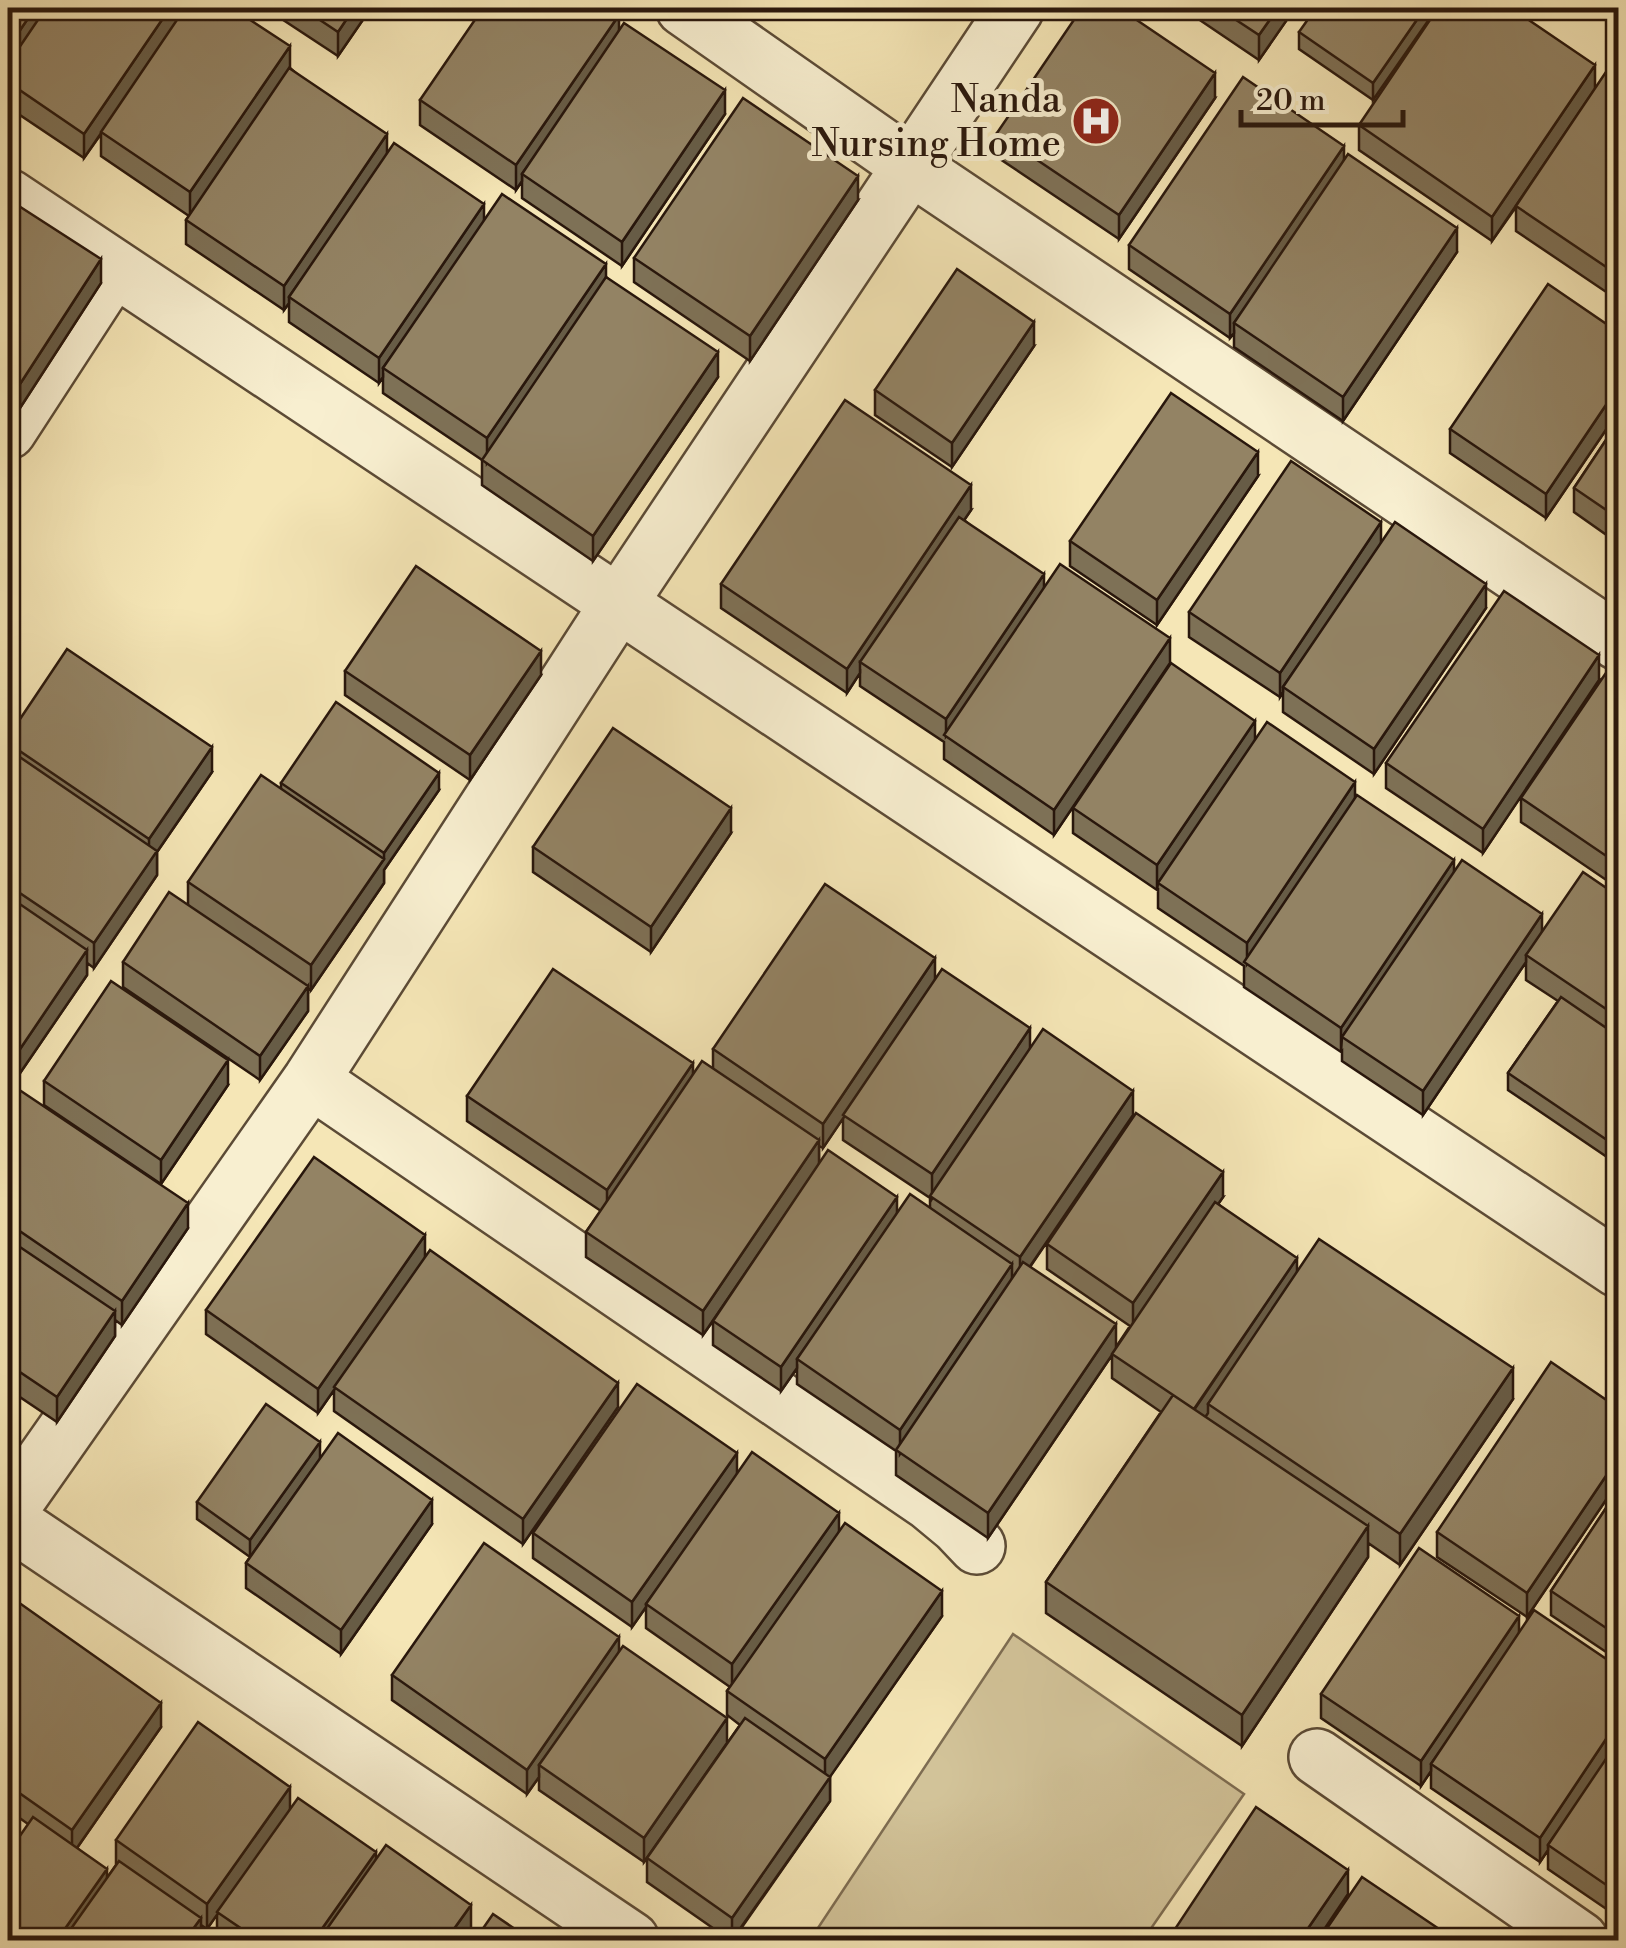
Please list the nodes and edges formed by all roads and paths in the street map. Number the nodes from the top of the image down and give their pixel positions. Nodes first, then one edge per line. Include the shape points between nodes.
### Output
1 (684, 8) edge
2 (1016, 8) edge
3 (910, 166) junction
4 (8, 197) edge
5 (114, 268) junction
6 (8, 431) edge
7 (619, 604) junction
8 (1618, 642) edge
9 (312, 1080) junction
10 (1618, 1268) edge
11 (8, 1512) edge
12 (8, 1520) edge
13 (977, 1546) edge
14 (1317, 1757) dead end
15 (631, 1940) edge
16 (1580, 1940) edge

1 - 3 street
2 - 3 street
3 - 7 street
3 - 8 street
4 - 5 street
5 - 6 street
5 - 7 street
7 - 9 street
7 - 10 street
9 - 11 street
9 - 13 street via 928,1502
12 - 15 street
14 - 16 street

